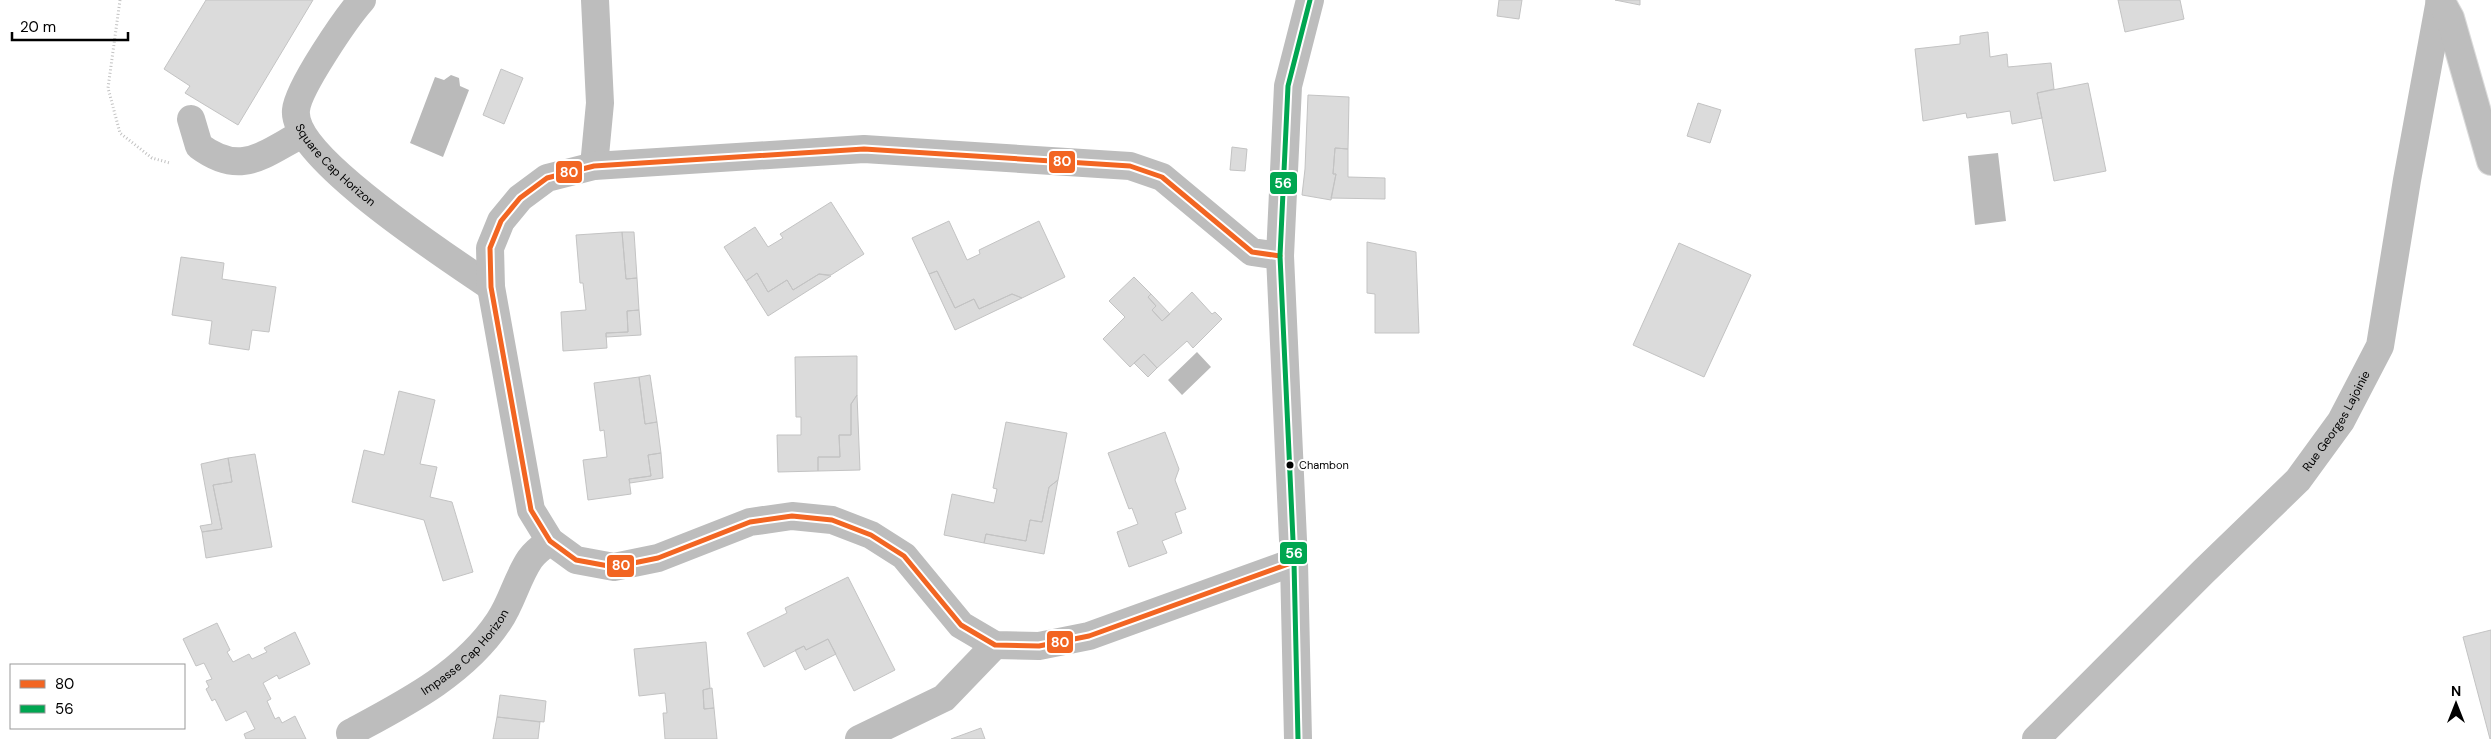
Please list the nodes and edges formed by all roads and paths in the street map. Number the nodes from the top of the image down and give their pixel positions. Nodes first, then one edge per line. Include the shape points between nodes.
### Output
1 (120, 0) edge
2 (362, 0) edge
3 (595, 0) edge
4 (1310, 0) edge
5 (2440, 0) edge
6 (192, 119) dead end
7 (302, 134) junction
8 (211, 155) junction
9 (2491, 160) edge
10 (594, 166) junction
11 (1280, 256) junction
12 (491, 287) junction
13 (550, 541) junction
14 (1294, 562) junction
15 (995, 644) junction
16 (350, 733) dead end
17 (858, 739) edge
18 (1298, 739) edge
19 (2036, 739) edge

1 - 8 path via 108,88 120,132 152,158 185,169
2 - 7 street, Square Cap Horizon via 304,88 296,111
3 - 10 street via 600,103
4 - 11 street via 1288,86
5 - 9 street via 2450,18
5 - 19 street, Rue Georges Lajoinie via 2380,346 2341,421 2298,480
6 - 8 street via 199,146
7 - 8 street via 242,162 226,162
7 - 12 street, Square Cap Horizon via 321,158 354,187
10 - 11 street via 864,149 1130,166 1162,177 1252,252
10 - 12 street via 547,178 520,198 501,221 490,248
11 - 14 street
12 - 13 street via 531,510
13 - 15 street via 576,560 614,567 658,558 750,522 792,516 832,520 871,535 904,556 961,625
13 - 16 street, Impasse Cap Horizon via 531,558 499,621 476,648 444,678
14 - 15 street via 1089,636 1039,646
14 - 18 street
15 - 17 street via 944,698

